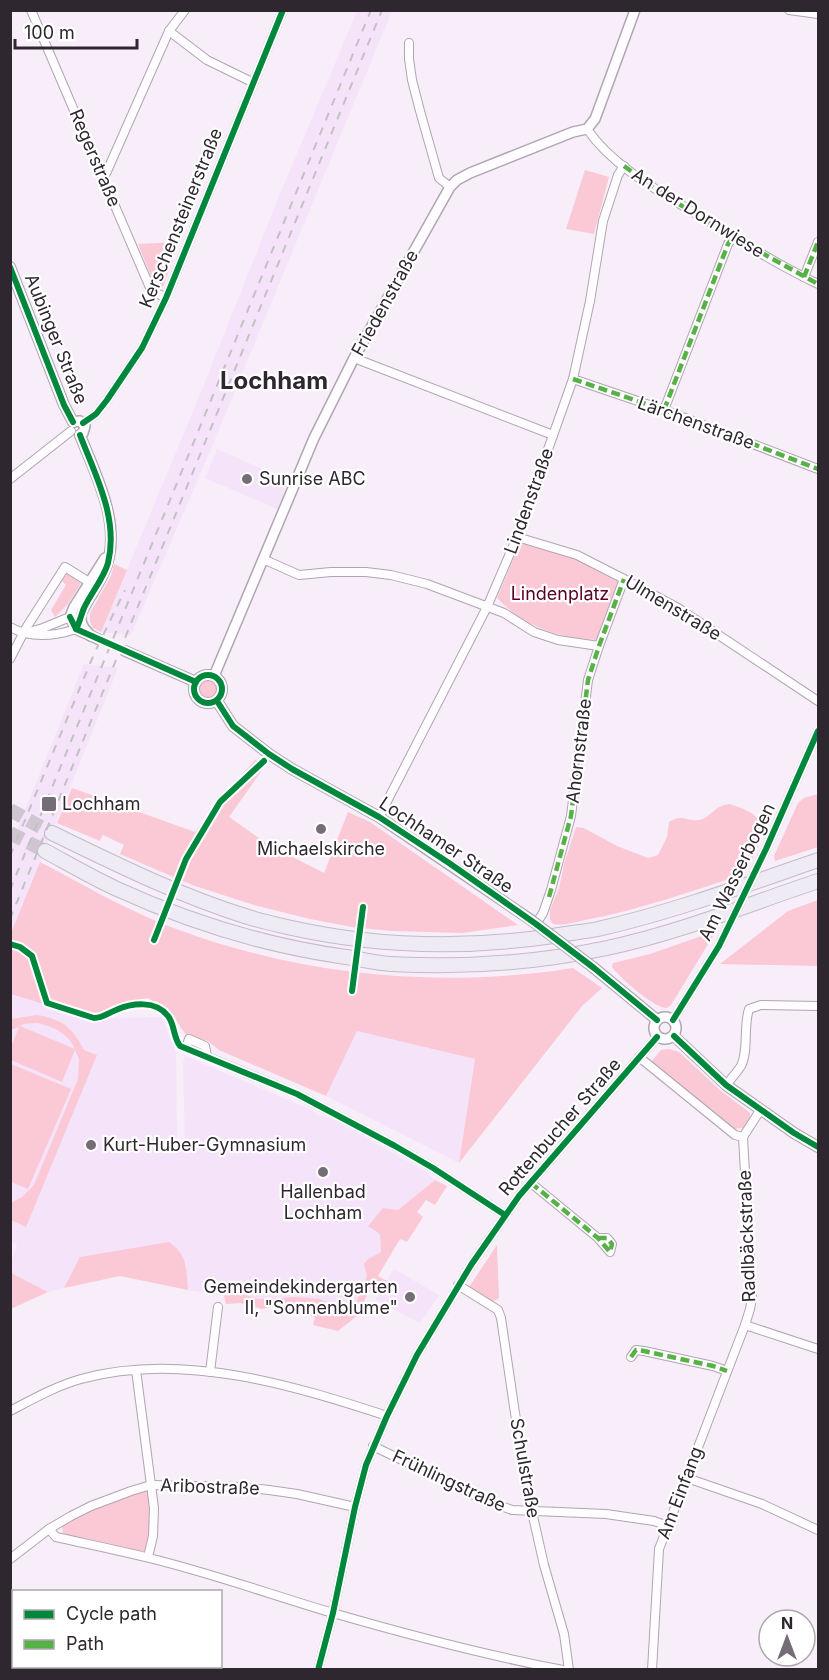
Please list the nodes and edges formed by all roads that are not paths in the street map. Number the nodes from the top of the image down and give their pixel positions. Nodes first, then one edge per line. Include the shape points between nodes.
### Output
1 (31, 10) edge
2 (185, 10) edge
3 (283, 10) edge
4 (635, 10) edge
5 (789, 10) edge
6 (819, 14) edge
7 (169, 31) junction
8 (409, 43) dead end
9 (252, 82) junction
10 (587, 129) junction
11 (624, 166) junction
12 (104, 178) junction
13 (450, 187) junction
14 (733, 237) junction
15 (819, 242) edge
16 (10, 267) edge
17 (804, 277) junction
18 (819, 284) edge
19 (166, 298) junction
20 (354, 358) junction
21 (573, 379) junction
22 (663, 410) junction
23 (77, 428) junction
24 (554, 435) junction
25 (819, 469) edge
26 (10, 479) edge
27 (517, 537) junction
28 (109, 551) junction
29 (263, 559) junction
30 (624, 579) junction
31 (89, 582) junction
32 (487, 606) junction
33 (70, 617) junction
34 (78, 625) junction
35 (10, 627) edge
36 (25, 633) junction
37 (94, 637) tunnel mouth
38 (599, 646) junction
39 (125, 651) tunnel mouth
40 (10, 659) edge
41 (214, 676) junction
42 (196, 682) junction
43 (217, 701) junction
44 (819, 701) edge
45 (819, 731) edge
46 (379, 817) junction
47 (52, 833) tunnel mouth
48 (45, 851) tunnel mouth
49 (819, 860) edge
50 (819, 881) edge
51 (535, 921) junction
52 (819, 1006) edge
53 (657, 1020) junction
54 (673, 1020) junction
55 (674, 1036) junction
56 (657, 1037) junction
57 (207, 1056) dead end
58 (639, 1057) junction
59 (726, 1084) junction
60 (761, 1109) junction
61 (743, 1137) junction
62 (819, 1148) edge
63 (531, 1183) junction
64 (505, 1215) junction
65 (598, 1238) dead end
66 (458, 1285) junction
67 (218, 1307) dead end
68 (745, 1325) junction
69 (819, 1348) edge
70 (631, 1357) dead end
71 (136, 1370) junction
72 (727, 1371) junction
73 (210, 1372) junction
74 (10, 1412) edge
75 (387, 1416) junction
76 (374, 1446) junction
77 (687, 1478) junction
78 (151, 1485) junction
79 (355, 1507) junction
80 (532, 1512) junction
81 (668, 1526) junction
82 (49, 1529) junction
83 (819, 1530) edge
84 (148, 1557) junction
85 (10, 1559) edge
86 (333, 1613) junction
87 (318, 1670) edge
88 (563, 1670) edge
89 (568, 1670) edge
90 (652, 1670) edge

1 - 12 street, Regerstraße
2 - 7 street
3 - 9 street, Kerschensteinerstraße
4 - 10 street via 595,119
5 - 6 street
7 - 9 street via 207,60
7 - 12 street
8 - 13 street via 412,80 439,178
9 - 19 street, Kerschensteinerstraße
10 - 11 street, An der Dornwiese
10 - 13 street, Friedenstraße via 470,173
11 - 14 street, An der Dornwiese
11 - 21 street, Lindenstraße via 603,221
12 - 19 street, Regerstraße via 151,290
13 - 20 street, Friedenstraße
14 - 17 street, An der Dornwiese
14 - 22 street
15 - 17 street
16 - 23 street, Aubinger Straße via 64,405
17 - 18 street, An der Dornwiese
19 - 23 street, Kerschensteinerstraße via 136,357 107,400
20 - 24 street
20 - 29 street, Friedenstraße via 314,438
21 - 22 street, Lärchenstraße
21 - 24 street, Lindenstraße
22 - 25 street, Lärchenstraße
23 - 26 street, Kerschensteinerstraße
23 - 28 street, Aubinger Straße via 106,506
24 - 27 street, Lindenstraße
27 - 30 street, Ulmenstraße via 578,555
27 - 32 street, Lindenstraße
28 - 31 street
28 - 34 street, Aubinger Straße via 107,565
29 - 32 street via 299,575 391,575
29 - 41 street, Friedenstraße
30 - 38 street, Ahornstraße
30 - 44 street, Ulmenstraße via 678,608
31 - 33 street
31 - 36 street via 65,567
32 - 38 street via 534,632
32 - 46 street, Lindenstraße
33 - 34 street
33 - 36 street
34 - 36 street via 61,634
34 - 37 street
35 - 36 street
36 - 40 street
38 - 51 street, Ahornstraße via 588,680 571,816 551,890 543,913
39 - 42 street
41 - 42 street via 207,675
41 - 43 street, Lochhamer Straße via 223,690
42 - 43 street via 198,699 203,703
43 - 46 street, Lochhamer Straße via 233,726 269,754
45 - 54 street, Am Wasserbogen, bridge via 719,946
46 - 51 street, Lochhamer Straße
47 - 49 highway via 190,898 250,918 349,939 421,944 519,941 596,929 671,910
48 - 50 highway via 118,889 248,937 307,952 389,963 530,961 608,948
51 - 53 street, Lochhamer Straße, bridge
52 - 59 street via 761,1005 749,1009 744,1057
53 - 54 street
53 - 56 street
54 - 55 street
55 - 56 street via 665,1040
55 - 59 street
56 - 58 street, Rottenbucher Straße
57 - 64 street via 297,1094 395,1146
58 - 61 street via 735,1136
58 - 63 street, Rottenbucher Straße
59 - 60 street
60 - 61 street
60 - 62 street
61 - 68 street, Radlbäckstraße via 752,1298
63 - 64 street, Rottenbucher Straße
63 - 65 street
64 - 66 street, Rottenbucher Straße
66 - 75 street, Rottenbucher Straße via 417,1354
66 - 80 street, Schulstraße via 498,1310 501,1318
67 - 73 street
68 - 69 street, Radlbäckstraße
68 - 72 street, Am Einfang
70 - 72 street via 636,1350 644,1351
71 - 73 street via 175,1368
71 - 74 street via 81,1379 36,1396
71 - 78 street
72 - 77 street, Am Einfang
73 - 75 street via 273,1382
75 - 76 street, Rottenbucher Straße
76 - 79 street, Rottenbucher Straße
76 - 80 street, Frühlingstraße via 484,1500
77 - 81 street, Am Einfang
77 - 83 street via 762,1504
78 - 79 street, Aribostraße via 269,1490
78 - 82 street, Aribostraße via 91,1506
78 - 84 street via 153,1536
79 - 86 street, Rottenbucher Straße
80 - 81 street, Frühlingstraße via 606,1514
80 - 89 street, Schulstraße via 564,1634
81 - 90 street, Am Einfang via 659,1549
82 - 84 street via 56,1537
82 - 85 street, Aribostraße
84 - 86 street
86 - 87 street, Rottenbucher Straße
86 - 88 street via 454,1647

